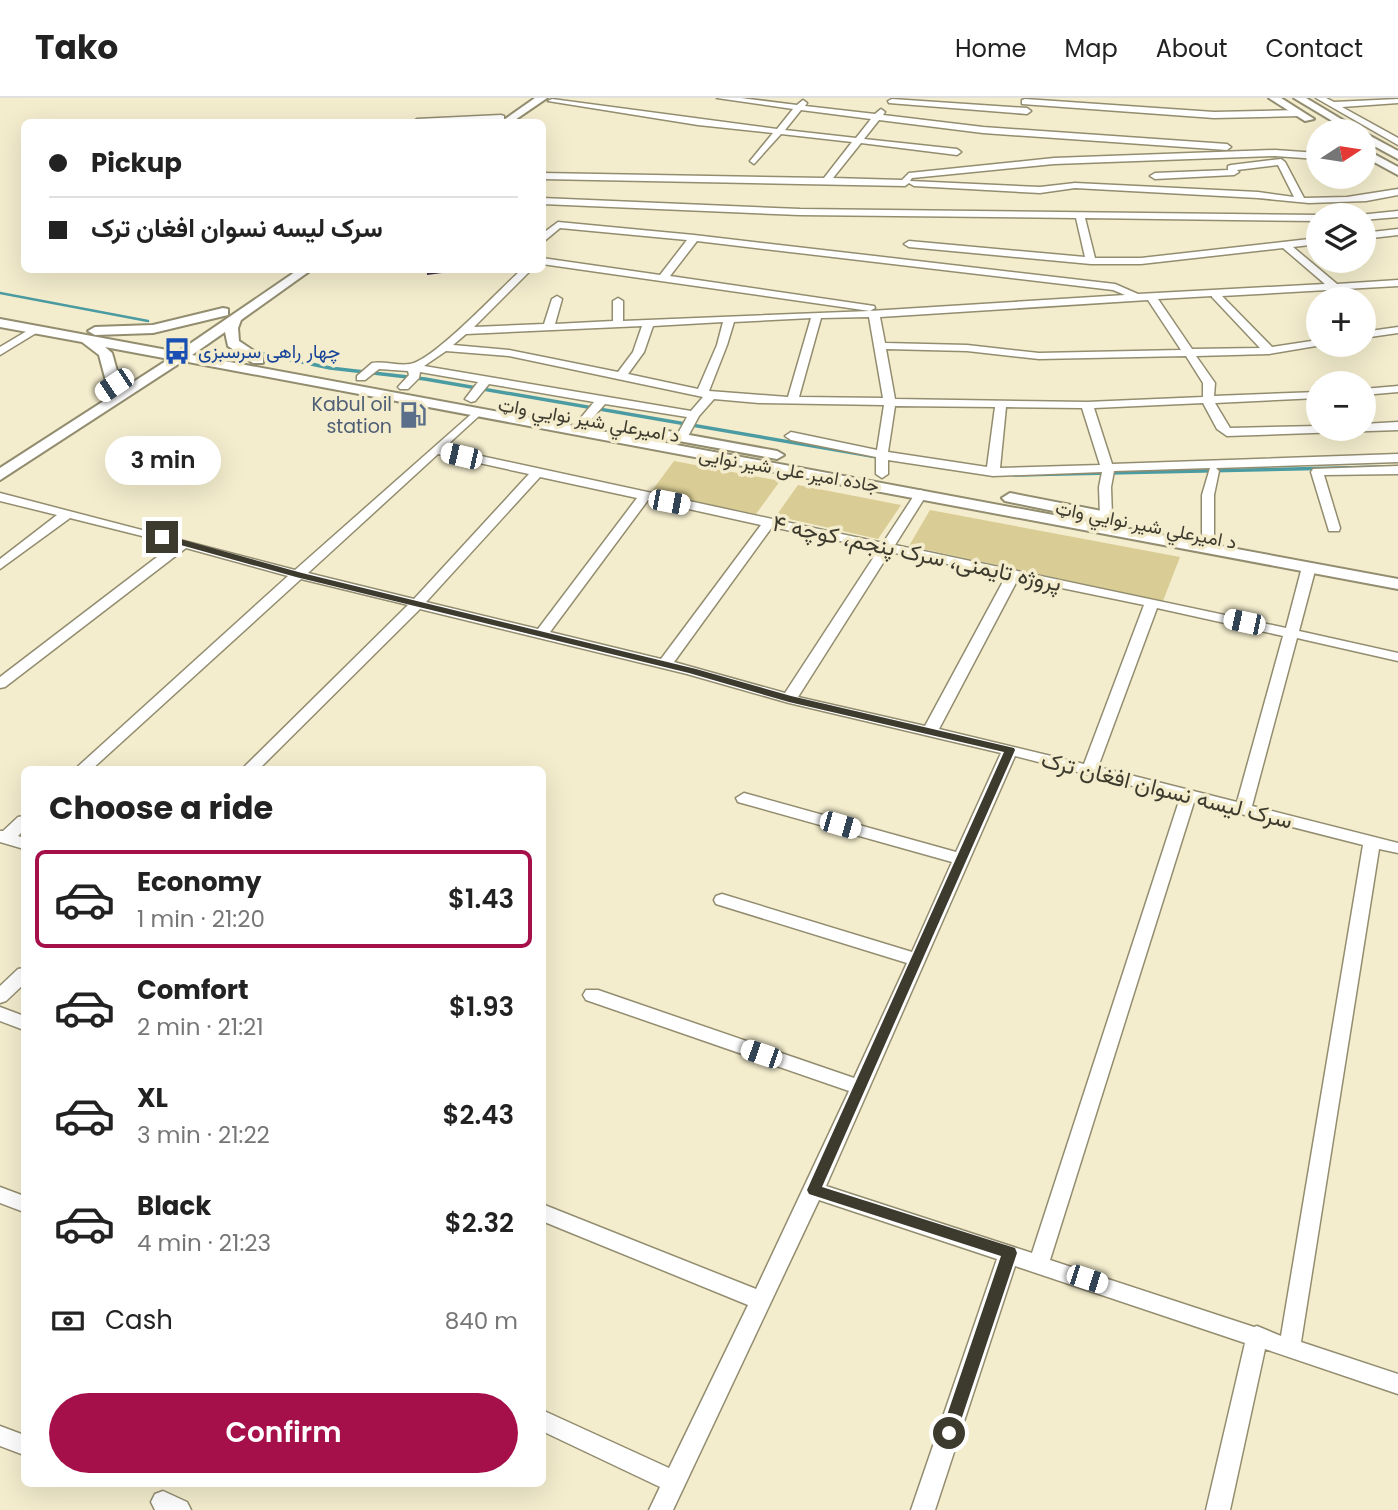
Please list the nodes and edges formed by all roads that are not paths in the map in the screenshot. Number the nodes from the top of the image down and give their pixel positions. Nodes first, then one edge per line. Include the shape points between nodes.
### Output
1 (721, 98) edge
2 (807, 98) edge
3 (1274, 98) edge
4 (1299, 98) edge
5 (1320, 98) edge
6 (550, 99) edge
7 (894, 99) edge
8 (1398, 101) edge
9 (1027, 104) edge
10 (1333, 105) junction
11 (799, 107) junction
12 (1299, 113) junction
13 (876, 117) junction
14 (506, 119) edge
15 (524, 119) edge
16 (1310, 119) edge
17 (1335, 119) edge
18 (1349, 119) edge
19 (1398, 128) edge
20 (1024, 131) junction
21 (780, 132) junction
22 (1376, 133) edge
23 (1376, 137) edge
24 (1117, 138) junction
25 (857, 140) junction
26 (1376, 141) edge
27 (1398, 142) edge
28 (957, 152) dead end
29 (1275, 153) junction
30 (1398, 156) edge
31 (1306, 157) edge
32 (1125, 158) junction
33 (1306, 159) edge
34 (1376, 160) edge
35 (754, 162) dead end
36 (1281, 162) junction
37 (1234, 172) junction
38 (1398, 172) edge
39 (1084, 173) junction
40 (1155, 176) dead end
41 (546, 177) edge
42 (827, 181) junction
43 (905, 183) junction
44 (1015, 188) junction
45 (637, 191) junction
46 (1398, 192) edge
47 (1258, 195) junction
48 (1300, 199) junction
49 (546, 202) edge
50 (1398, 214) edge
51 (580, 215) junction
52 (1018, 215) junction
53 (1080, 216) junction
54 (1376, 216) edge
55 (1306, 218) edge
56 (1398, 232) edge
57 (1383, 233) junction
58 (1376, 234) edge
59 (546, 236) edge
60 (694, 238) junction
61 (1306, 242) edge
62 (909, 244) dead end
63 (1285, 245) junction
64 (1398, 245) edge
65 (1091, 261) junction
66 (546, 262) edge
67 (282, 273) edge
68 (301, 273) edge
69 (523, 273) edge
70 (664, 277) junction
71 (1398, 283) edge
72 (1335, 287) edge
73 (1348, 287) edge
74 (1306, 289) edge
75 (1216, 295) junction
76 (1139, 296) junction
77 (1152, 296) junction
78 (557, 299) dead end
79 (618, 301) dead end
80 (223, 312) junction
81 (897, 312) junction
82 (0, 313) edge
83 (817, 315) junction
84 (874, 315) junction
85 (237, 316) junction
86 (729, 319) junction
87 (0, 323) edge
88 (648, 323) junction
89 (618, 324) junction
90 (548, 328) junction
91 (36, 330) junction
92 (1398, 330) edge
93 (461, 331) junction
94 (1376, 333) edge
95 (90, 335) junction
96 (1306, 345) edge
97 (879, 346) junction
98 (444, 348) junction
99 (176, 351) junction
100 (1269, 351) junction
101 (0, 352) edge
102 (1188, 354) junction
103 (253, 364) junction
104 (411, 377) junction
105 (620, 377) junction
106 (484, 383) junction
107 (114, 385) junction
108 (131, 389) junction
109 (1398, 389) edge
110 (1376, 391) edge
111 (706, 394) junction
112 (1306, 396) edge
113 (793, 399) junction
114 (1208, 401) junction
115 (890, 403) junction
116 (1001, 403) junction
117 (1087, 405) junction
118 (473, 406) junction
119 (593, 410) junction
120 (694, 415) junction
121 (1398, 426) edge
122 (1376, 427) edge
123 (1306, 430) edge
124 (791, 436) dead end
125 (682, 437) junction
126 (436, 450) junction
127 (1398, 458) edge
128 (0, 461) edge
129 (882, 463) junction
130 (1398, 470) edge
131 (1107, 471) junction
132 (1213, 471) dead end
133 (993, 472) junction
134 (537, 473) junction
135 (0, 475) edge
136 (921, 494) junction
137 (0, 497) edge
138 (644, 497) junction
139 (67, 514) junction
140 (1106, 517) junction
141 (770, 522) junction
142 (1334, 528) dead end
143 (1208, 538) junction
144 (184, 543) junction
145 (889, 548) junction
146 (0, 565) edge
147 (1309, 567) junction
148 (1398, 573) edge
149 (300, 575) junction
150 (1013, 575) junction
151 (1398, 584) edge
152 (418, 603) junction
153 (1152, 603) junction
154 (1290, 632) junction
155 (542, 634) junction
156 (1398, 657) edge
157 (665, 664) junction
158 (0, 684) edge
159 (789, 699) junction
160 (930, 731) junction
161 (1010, 750) junction
162 (86, 766) edge
163 (253, 766) edge
164 (1088, 771) junction
165 (1188, 796) junction
166 (744, 798) dead end
167 (1243, 809) junction
168 (21, 823) edge
169 (3, 837) edge
170 (1372, 842) junction
171 (21, 843) edge
172 (1398, 848) edge
173 (961, 859) junction
174 (722, 900) dead end
175 (915, 959) junction
176 (21, 977) edge
177 (592, 995) dead end
178 (0, 996) edge
179 (0, 1014) edge
180 (21, 1022) edge
181 (858, 1087) junction
182 (814, 1190) junction
183 (0, 1195) edge
184 (21, 1203) edge
185 (546, 1214) edge
186 (1009, 1253) junction
187 (1039, 1263) junction
188 (762, 1301) junction
189 (1257, 1335) junction
190 (1290, 1347) junction
191 (1398, 1384) edge
192 (546, 1422) edge
193 (0, 1436) edge
194 (21, 1444) edge
195 (674, 1482) junction
196 (661, 1510) edge
197 (923, 1510) edge
198 (1217, 1510) edge

1 - 11 street
2 - 11 street
3 - 12 main road
4 - 17 main road
5 - 10 street
6 - 14 main road
6 - 15 main road
6 - 21 street
7 - 9 street
7 - 13 street
8 - 10 street
9 - 12 street via 1214,115
9 - 20 street
10 - 18 street
11 - 13 street
11 - 21 street
12 - 16 main road
13 - 20 street
13 - 25 street
19 - 22 street
20 - 24 street
21 - 25 street
21 - 35 street
23 - 27 street
24 - 29 street
24 - 32 street
25 - 28 street
25 - 42 street
26 - 30 main road
29 - 31 street
29 - 32 street
32 - 39 street
33 - 36 street
34 - 38 main road
36 - 37 street via 1231,168
36 - 48 street
37 - 40 street
37 - 47 street
39 - 43 street via 966,168 909,176
39 - 44 street
39 - 47 street
41 - 45 street
42 - 43 street
42 - 45 street
43 - 44 street
44 - 52 street
45 - 51 street
45 - 52 street via 800,212
46 - 48 street via 1366,199
47 - 48 street
49 - 51 street
50 - 54 street
51 - 59 street
51 - 60 street
52 - 53 street
53 - 55 street
53 - 65 street
56 - 57 street
57 - 58 street
57 - 64 street
60 - 70 street
60 - 76 street via 1115,287
61 - 63 street
62 - 65 street
63 - 65 street via 1156,260
63 - 72 street
66 - 70 street
67 - 80 main road
68 - 85 main road
69 - 93 street
70 - 81 street
71 - 73 street
74 - 75 street
75 - 77 street
75 - 100 street
76 - 77 street
76 - 81 street
77 - 102 street
78 - 90 street
79 - 89 street
80 - 95 main road via 153,329
80 - 99 main road
81 - 84 street
82 - 95 main road
83 - 84 street
83 - 86 street
83 - 113 street
84 - 97 street
85 - 99 main road
85 - 103 main road via 231,328 233,343
86 - 88 street
86 - 111 street
87 - 91 main road
88 - 89 street
88 - 105 street via 637,357
89 - 90 street
90 - 93 street
91 - 95 main road
91 - 101 street
92 - 94 street
93 - 98 street
95 - 99 main road
95 - 107 main road via 105,353
96 - 100 street
97 - 102 street via 1039,356
97 - 115 street
98 - 104 street
98 - 105 street via 509,353
99 - 103 main road, جاده امیر علی شیر نوایی
99 - 107 main road
99 - 108 main road
100 - 102 street
102 - 114 street via 1209,383
103 - 104 main road, د امیرعلي شیر نوايي واټ
103 - 108 main road, د امیرعلي شیر نوايي واټ via 186,372
103 - 118 main road, جاده امیر علی شیر نوایی
104 - 106 street
104 - 118 main road, د امیرعلي شیر نوايي واټ
105 - 111 street
106 - 118 street
106 - 119 street
107 - 128 main road
108 - 135 main road
109 - 110 street
111 - 113 street
111 - 120 street
112 - 114 street
113 - 115 street
114 - 117 street
114 - 123 street via 1227,432
115 - 116 street
115 - 129 street
116 - 117 street
116 - 133 street
117 - 131 street
118 - 119 main road, د امیرعلي شیر نوايي واټ
118 - 126 street
118 - 136 main road, جاده امیر علی شیر نوایی
119 - 120 street
119 - 125 main road, د امیرعلي شیر نوايي واټ
120 - 125 street
121 - 122 street
124 - 129 street
125 - 129 main road, د امیرعلي شیر نوايي واټ
126 - 134 street, پروژه تایمنی، سرک پنجم، کوچه ۴
126 - 149 street
127 - 131 street
129 - 133 street
129 - 140 main road, د امیرعلي شیر نوايي واټ
130 - 142 street via 1317,472
131 - 133 street
131 - 140 street
132 - 143 street
134 - 138 street, پروژه تایمنی، سرک پنجم، کوچه ۴
134 - 152 street
136 - 145 street
136 - 147 main road, جاده امیر علی شیر نوایی
137 - 139 street, سرک لیسه نسوان افغان‌ ترک
138 - 141 street, پروژه تایمنی، سرک پنجم، کوچه ۴
138 - 155 street
139 - 144 street, سرک لیسه نسوان افغان‌ ترک
139 - 146 street
140 - 143 main road, د امیرعلي شیر نوايي واټ
141 - 145 street, پروژه تایمنی، سرک پنجم، کوچه ۴
141 - 157 street
143 - 148 main road, د امیرعلي شیر نوايي واټ
144 - 149 street, سرک لیسه نسوان افغان‌ ترک
144 - 158 street
145 - 150 street, پروژه تایمنی، سرک پنجم، کوچه ۴
145 - 159 street
147 - 151 main road, جاده امیر علی شیر نوایی
147 - 154 street
149 - 152 street, سرک لیسه نسوان افغان‌ ترک
149 - 162 street
150 - 153 street, پروژه تایمنی، سرک پنجم، کوچه ۴
150 - 160 street
152 - 155 street, سرک لیسه نسوان افغان‌ ترک
152 - 163 street
153 - 154 street, پروژه تایمنی، سرک پنجم، کوچه ۴
153 - 164 street
154 - 156 street, پروژه تایمنی، سرک پنجم، کوچه ۴
154 - 167 street
155 - 157 street, سرک لیسه نسوان افغان‌ ترک
157 - 159 street, سرک لیسه نسوان افغان‌ ترک
159 - 160 street, سرک لیسه نسوان افغان‌ ترک
160 - 161 street, سرک لیسه نسوان افغان‌ ترک
161 - 164 street, سرک لیسه نسوان افغان‌ ترک
161 - 173 street
164 - 165 street, سرک لیسه نسوان افغان‌ ترک
165 - 167 street, سرک لیسه نسوان افغان‌ ترک
165 - 187 street
166 - 173 street
167 - 170 street, سرک لیسه نسوان افغان‌ ترک
168 - 169 street
169 - 171 street
170 - 172 street, سرک لیسه نسوان افغان‌ ترک
170 - 190 street
173 - 175 street
174 - 175 street
175 - 181 street
176 - 178 street
177 - 181 street
179 - 180 street
181 - 182 street
182 - 186 street
182 - 188 street
183 - 184 street
185 - 188 street
186 - 187 street
186 - 197 street
187 - 189 street
188 - 195 street
189 - 190 street
189 - 198 street
190 - 191 street
192 - 195 street
193 - 194 street
195 - 196 street

